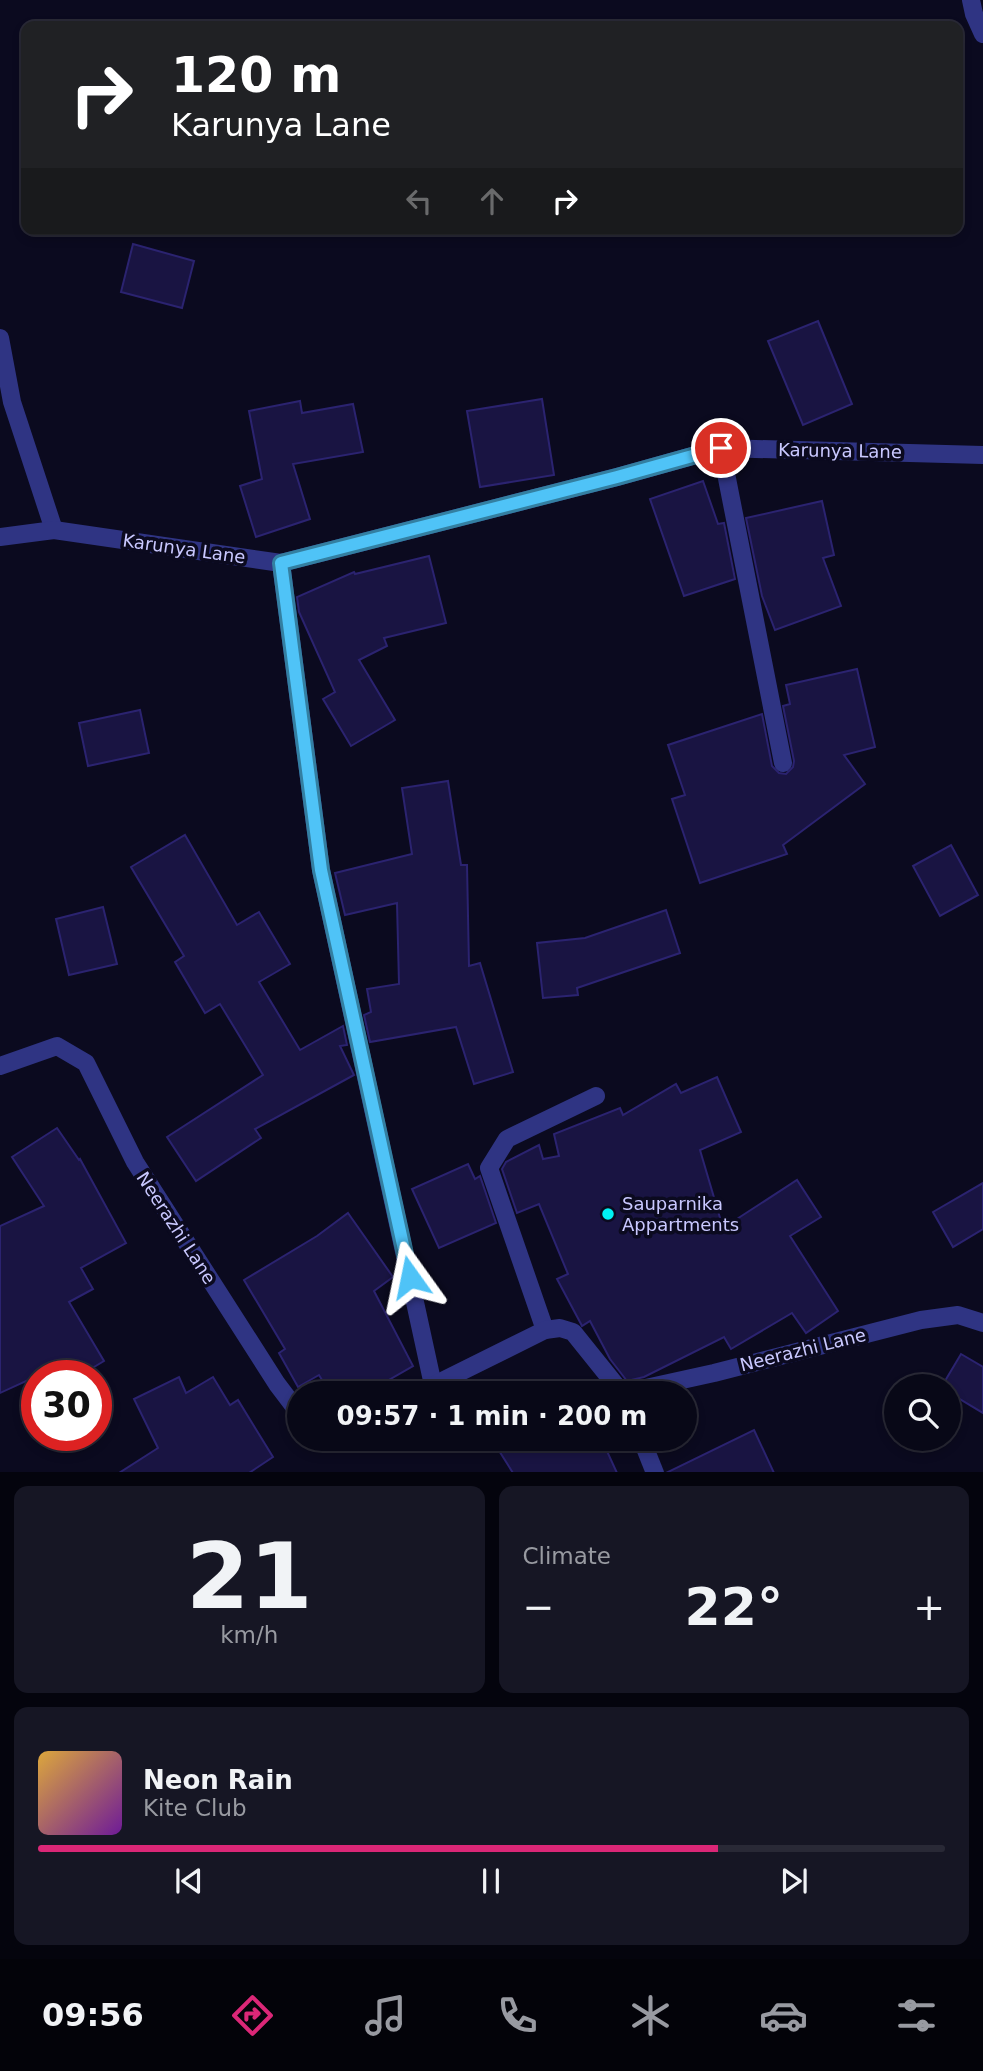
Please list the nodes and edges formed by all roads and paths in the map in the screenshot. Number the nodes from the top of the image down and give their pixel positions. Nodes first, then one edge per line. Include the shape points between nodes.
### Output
1 (971, 0) edge
2 (983, 34) edge
3 (0, 338) edge
4 (721, 448) junction
5 (983, 455) edge
6 (54, 530) junction
7 (0, 537) edge
8 (281, 563) junction
9 (783, 763) dead end
10 (0, 1066) edge
11 (596, 1097) dead end
12 (983, 1323) edge
13 (545, 1331) junction
14 (424, 1381) edge
15 (442, 1381) edge
16 (613, 1381) edge
17 (678, 1381) edge
18 (287, 1397) edge
19 (646, 1451) edge
20 (655, 1472) edge

1 - 2 street
3 - 6 street via 12,402
4 - 5 street, Karunya Lane
4 - 8 street, Karunya Lane
4 - 9 street
6 - 7 street, Karunya Lane
6 - 8 street, Karunya Lane
8 - 14 street via 321,870
10 - 18 street, Neerazhi Lane via 57,1046 86,1063 135,1163
11 - 13 street via 507,1139 489,1168
12 - 17 street, Neerazhi Lane via 958,1315 920,1320
13 - 15 street
13 - 16 street, Neerazhi Lane via 560,1328 573,1332
19 - 20 street

